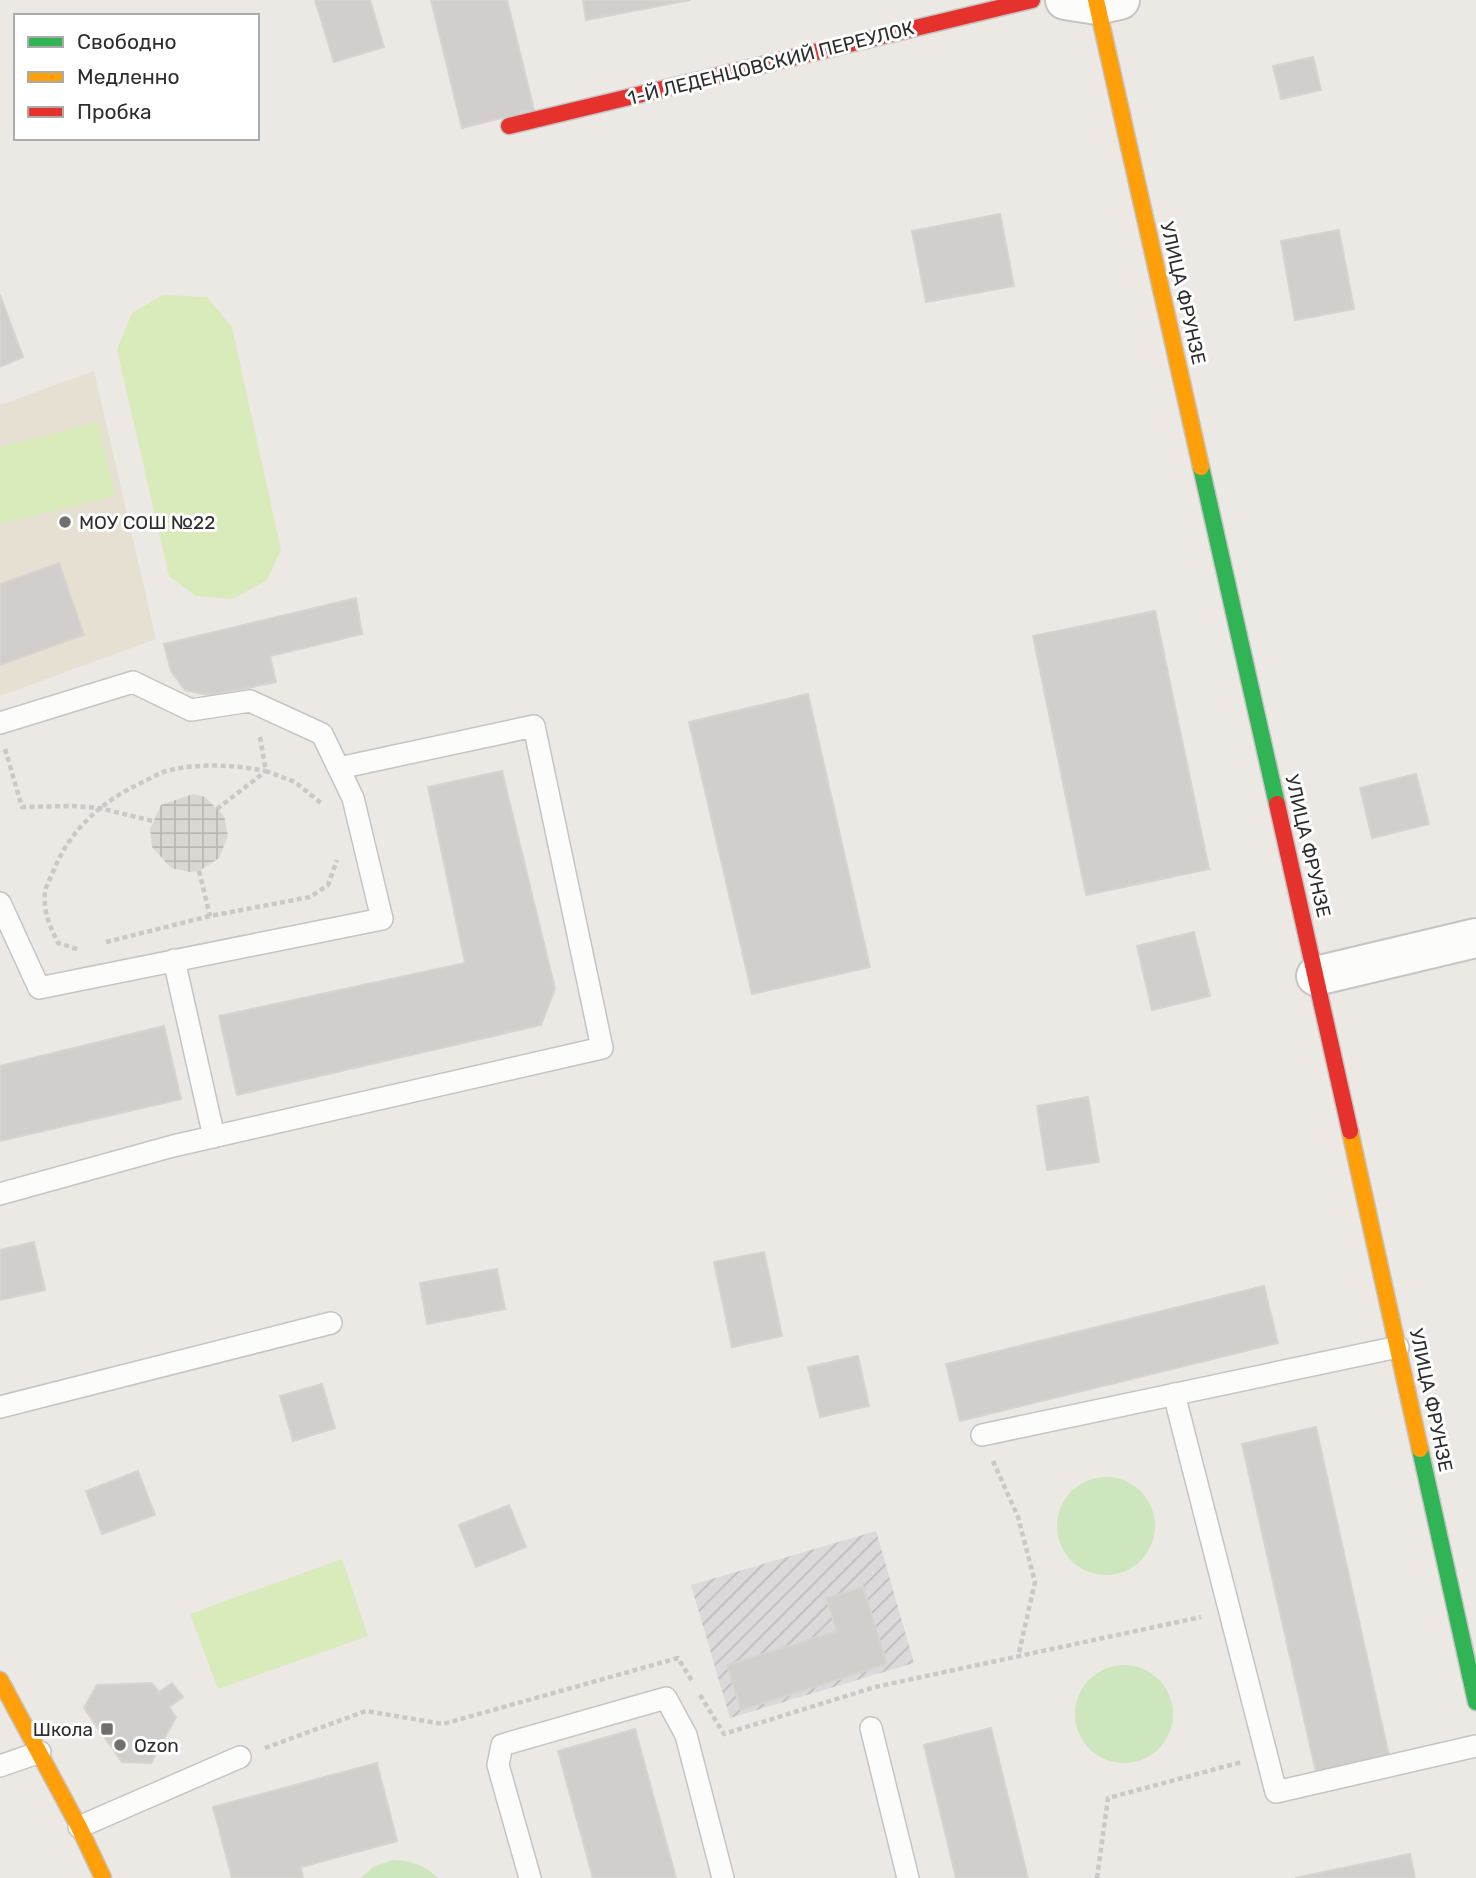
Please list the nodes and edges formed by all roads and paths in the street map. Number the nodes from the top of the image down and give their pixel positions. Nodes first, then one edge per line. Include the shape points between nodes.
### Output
1 (1032, 0) edge
2 (1094, 1) edge
3 (509, 126) dead end
4 (0, 723) edge
5 (259, 732) dead end
6 (17, 743) dead end
7 (339, 768) junction
8 (265, 771) junction
9 (99, 808) junction
10 (217, 809) dead end
11 (327, 812) dead end
12 (153, 821) dead end
13 (337, 852) dead end
14 (199, 871) dead end
15 (0, 903) edge
16 (211, 916) junction
17 (1476, 938) edge
18 (104, 943) dead end
19 (78, 949) dead end
20 (174, 960) junction
21 (1316, 976) junction
22 (214, 1137) junction
23 (0, 1194) edge
24 (331, 1323) dead end
25 (1398, 1347) junction
26 (1174, 1394) junction
27 (0, 1407) edge
28 (982, 1435) joint
29 (1229, 1611) junction
30 (1018, 1657) junction
31 (0, 1680) edge
32 (875, 1687) dead end
33 (1476, 1702) edge
34 (871, 1728) dead end
35 (1476, 1746) edge
36 (40, 1752) junction
37 (1266, 1755) junction
38 (240, 1757) dead end
39 (0, 1766) edge
40 (79, 1827) junction
41 (103, 1878) edge
42 (530, 1878) edge
43 (723, 1878) edge
44 (908, 1878) edge
45 (1097, 1878) edge

1 - 3 street, 1-Й ЛЕДЕНЦОВСКИЙ ПЕРЕУЛОК
2 - 21 street, УЛИЦА ФРУНЗЕ
4 - 7 lane via 133,682 191,710 250,701 322,734
5 - 8 path
6 - 9 path via 4,747 22,807
7 - 20 lane via 353,797 382,919
7 - 22 lane via 534,726 602,1048
8 - 9 path via 203,766 168,771
8 - 10 path
8 - 11 path via 295,782
9 - 12 path
9 - 19 path via 60,854 45,892 47,922 58,943
13 - 16 path via 338,862 328,885 310,897
14 - 16 path
15 - 20 lane via 39,988
16 - 18 path
17 - 21 street
20 - 22 lane
21 - 25 street, УЛИЦА ФРУНЗЕ
22 - 23 lane
24 - 27 lane
25 - 26 lane
25 - 33 street, УЛИЦА ФРУНЗЕ
26 - 28 lane
26 - 29 lane
28 - 30 path via 1018,1517 1035,1582
29 - 30 path
29 - 37 lane
30 - 32 path
31 - 36 street
34 - 44 lane
35 - 37 lane via 1276,1792
36 - 39 lane
36 - 40 street
37 - 45 path via 1108,1798
38 - 40 lane
40 - 41 street
42 - 43 lane via 498,1765 502,1745 666,1698 687,1735

